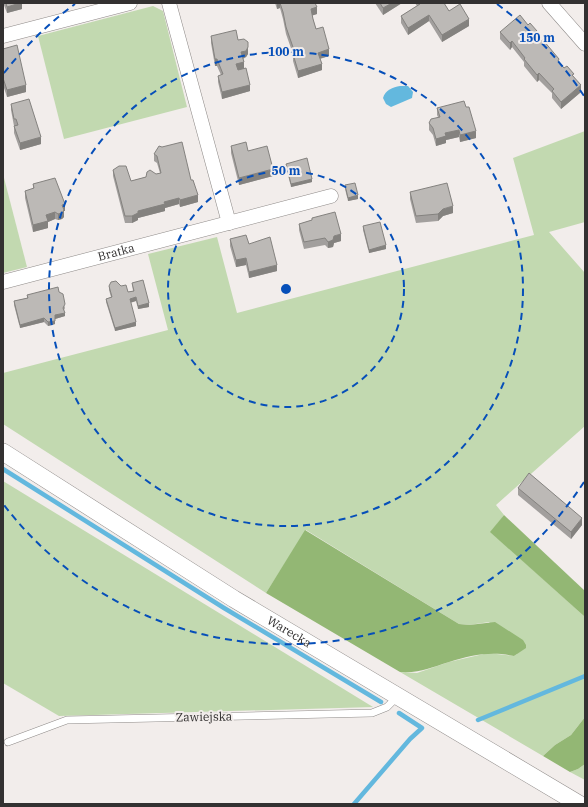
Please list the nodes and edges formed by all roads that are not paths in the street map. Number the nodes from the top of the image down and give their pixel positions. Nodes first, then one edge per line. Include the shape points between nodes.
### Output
1 (130, 3) edge
2 (169, 3) edge
3 (549, 3) edge
4 (3, 36) edge
5 (585, 44) edge
6 (330, 196) dead end
7 (229, 223) junction
8 (3, 282) edge
9 (3, 452) edge
10 (397, 697) junction
11 (8, 742) dead end
12 (579, 804) edge

1 - 4 street
2 - 7 street
3 - 5 street
6 - 7 street, Bratka
7 - 8 street, Bratka
9 - 10 street, Warecka via 234,599
10 - 11 lane, Zawiejska via 387,707 372,713 67,720
10 - 12 street, Warecka

